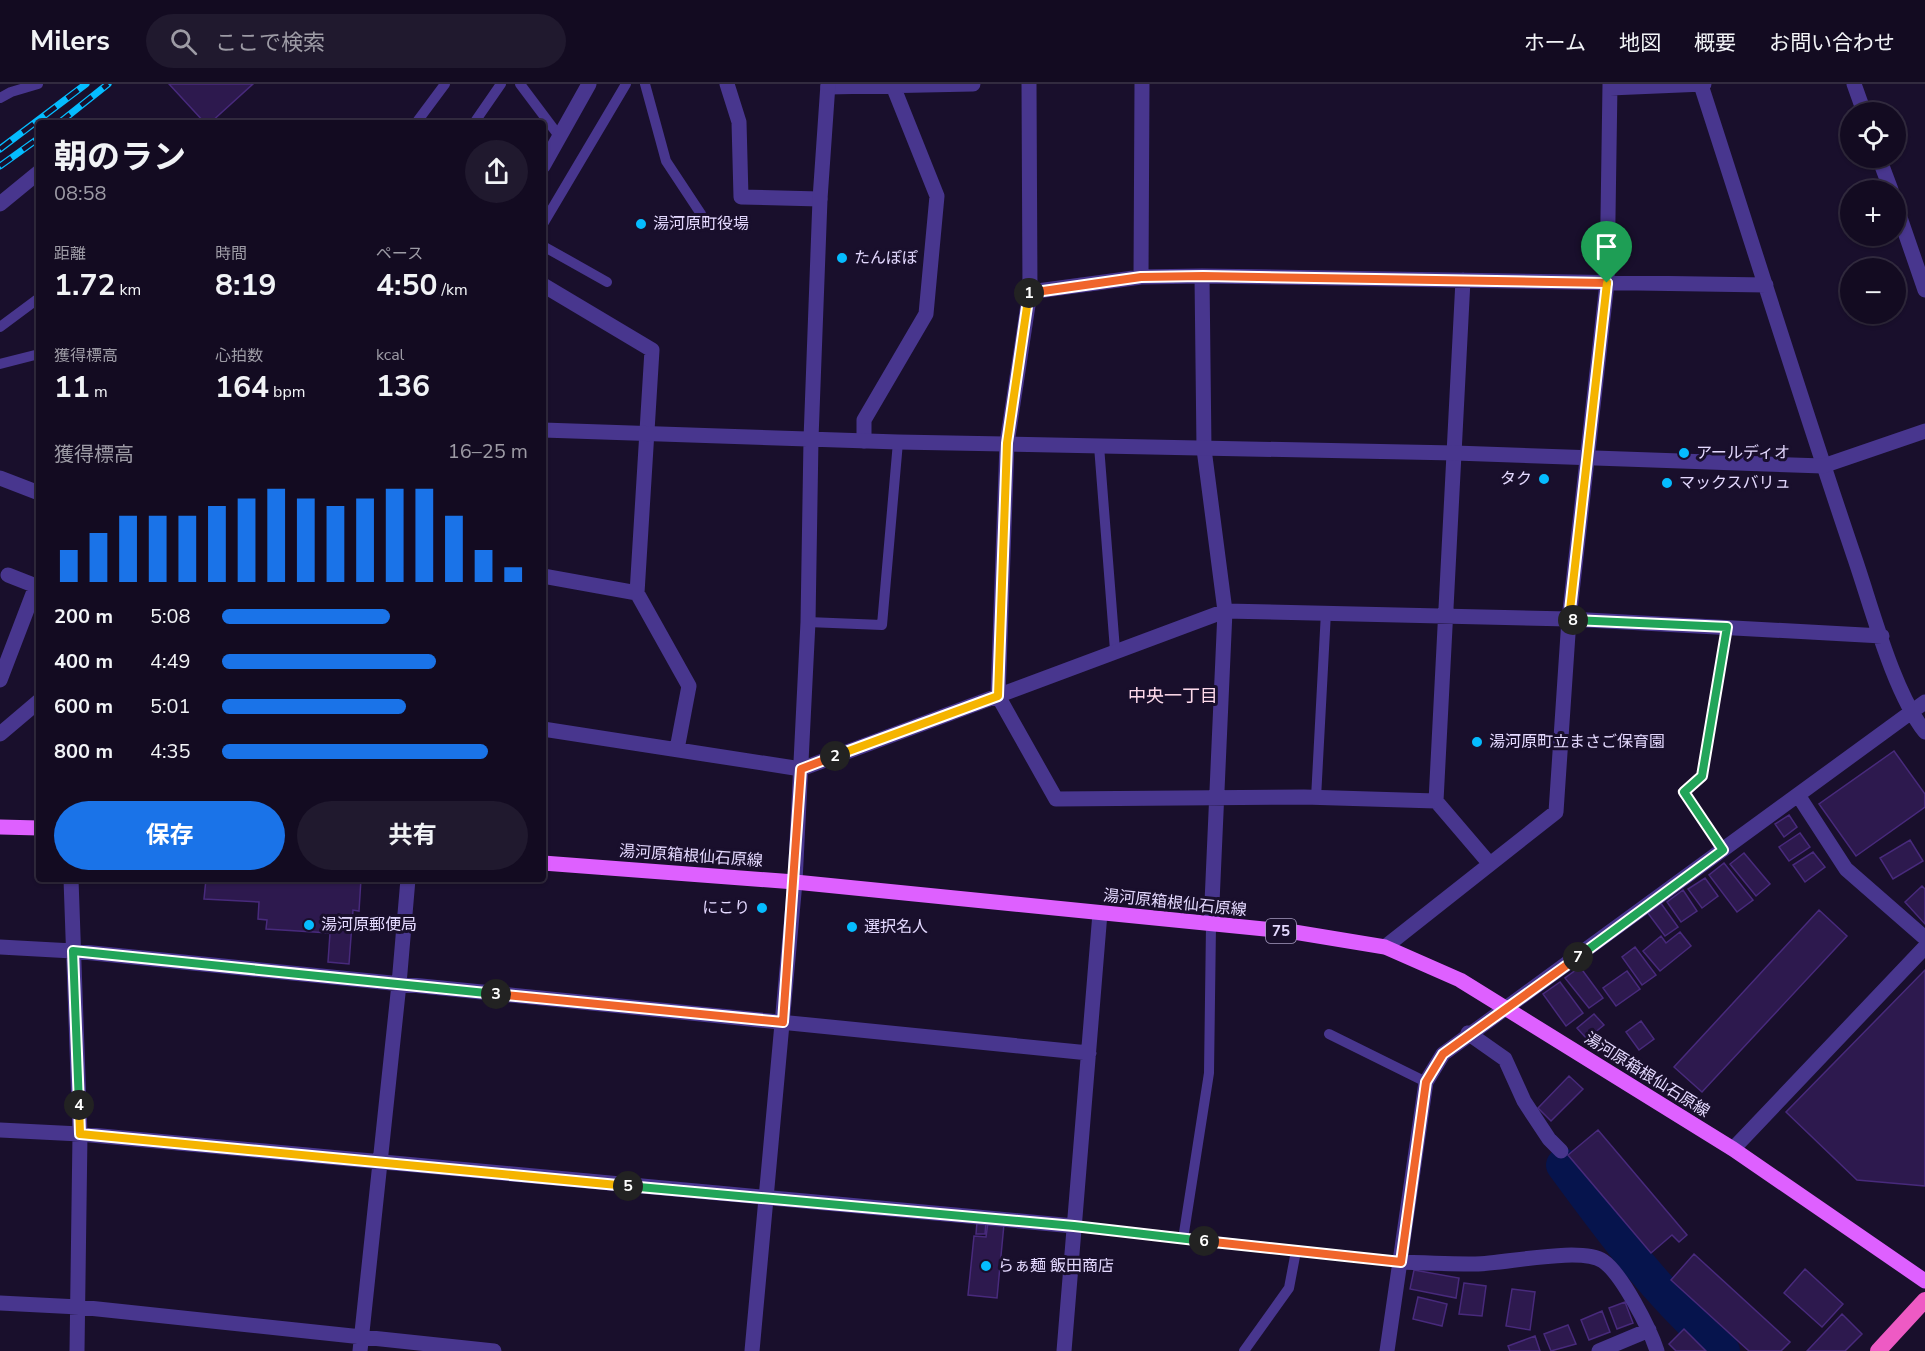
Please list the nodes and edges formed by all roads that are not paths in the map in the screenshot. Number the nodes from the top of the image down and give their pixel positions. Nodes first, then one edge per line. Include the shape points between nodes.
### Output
1 (38, 84) edge
2 (445, 84) edge
3 (501, 84) edge
4 (520, 84) edge
5 (589, 84) edge
6 (626, 84) edge
7 (645, 84) edge
8 (728, 84) edge
9 (973, 84) edge
10 (1029, 84) edge
11 (1142, 84) edge
12 (1702, 84) edge
13 (1854, 84) edge
14 (828, 86) edge
15 (893, 86) junction
16 (1610, 86) edge
17 (0, 98) edge
18 (1860, 102) edge
19 (418, 120) edge
20 (476, 120) edge
21 (559, 136) junction
22 (546, 160) edge
23 (36, 174) edge
24 (820, 199) junction
25 (0, 204) edge
26 (701, 214) dead end
27 (546, 219) edge
28 (1906, 235) edge
29 (546, 248) edge
30 (1203, 276) junction
31 (1141, 277) junction
32 (1463, 280) junction
33 (607, 282) dead end
34 (1607, 283) junction
35 (1766, 285) junction
36 (546, 287) edge
37 (1925, 290) edge
38 (1030, 292) junction
39 (36, 300) edge
40 (0, 327) edge
41 (36, 355) edge
42 (0, 364) edge
43 (546, 430) edge
44 (1925, 431) edge
45 (647, 434) junction
46 (811, 439) junction
47 (864, 441) junction
48 (898, 442) junction
49 (1007, 443) junction
50 (1098, 447) junction
51 (1204, 449) junction
52 (1455, 453) junction
53 (1588, 457) junction
54 (1823, 466) junction
55 (0, 478) edge
56 (36, 492) edge
57 (8, 575) dead end
58 (546, 577) edge
59 (637, 593) junction
60 (1226, 611) junction
61 (1326, 612) junction
62 (1447, 616) junction
63 (1569, 619) junction
64 (808, 622) junction
65 (1727, 627) junction
66 (1882, 636) junction
67 (1115, 651) junction
68 (0, 680) edge
69 (998, 696) junction
70 (1925, 702) edge
71 (36, 703) edge
72 (1910, 713) junction
73 (3, 726) edge
74 (546, 729) edge
75 (1925, 732) edge
76 (677, 749) junction
77 (801, 769) junction
78 (1798, 795) junction
79 (1218, 798) junction
80 (1316, 798) junction
81 (1436, 801) junction
82 (0, 828) edge
83 (36, 828) edge
84 (1723, 850) junction
85 (1489, 862) junction
86 (546, 863) edge
87 (71, 882) edge
88 (408, 882) edge
89 (795, 882) junction
90 (1100, 913) junction
91 (1211, 925) junction
92 (1925, 938) edge
93 (0, 947) edge
94 (1385, 947) junction
95 (1925, 947) edge
96 (73, 951) junction
97 (399, 984) junction
98 (1506, 1009) junction
99 (783, 1022) junction
100 (1468, 1033) junction
101 (1329, 1034) dead end
102 (1089, 1053) junction
103 (1426, 1082) junction
104 (0, 1130) edge
105 (80, 1134) junction
106 (1733, 1149) junction
107 (1561, 1151) dead end
108 (380, 1163) junction
109 (766, 1199) junction
110 (1074, 1226) junction
111 (1183, 1239) junction
112 (1296, 1251) junction
113 (1401, 1262) junction
114 (1925, 1281) edge
115 (1925, 1300) edge
116 (0, 1303) edge
117 (79, 1307) junction
118 (1650, 1330) junction
119 (361, 1344) edge
120 (77, 1351) edge
121 (494, 1351) edge
122 (752, 1351) edge
123 (1064, 1351) edge
124 (1244, 1351) edge
125 (1387, 1351) edge
126 (1599, 1351) edge
127 (1657, 1351) edge
128 (1878, 1351) edge

1 - 17 lane
2 - 19 lane
3 - 20 lane
4 - 21 lane
5 - 21 street
6 - 27 lane
7 - 26 lane via 666,160
8 - 24 street via 739,122 741,198
9 - 15 street
10 - 38 street
11 - 31 street
12 - 16 street
12 - 35 street
13 - 18 street
14 - 15 street
14 - 24 street
15 - 47 street via 937,196 926,314 864,420
16 - 34 street
21 - 22 street
23 - 25 street
24 - 46 street
28 - 37 street
29 - 33 lane
30 - 31 street
30 - 32 street
30 - 51 street
31 - 38 street
32 - 34 street
32 - 52 street
34 - 35 street
34 - 53 street
35 - 54 street
36 - 45 street via 652,350
38 - 49 street
39 - 40 lane
41 - 42 lane
43 - 45 street
44 - 54 street
45 - 46 street
45 - 59 street
46 - 47 street
46 - 64 street
47 - 48 street
48 - 49 street
48 - 64 lane via 882,625
49 - 50 street
49 - 69 street
50 - 51 street
50 - 67 lane
51 - 52 street
51 - 60 street
52 - 53 street
52 - 62 street
53 - 54 street
53 - 63 street
54 - 66 street
55 - 56 street
57 - 68 street via 36,586
58 - 59 street
59 - 76 street via 689,686
60 - 61 street
60 - 67 street
60 - 79 street
61 - 62 street
61 - 80 lane
62 - 63 street
62 - 81 street
63 - 65 street
63 - 85 street via 1556,812
64 - 77 street
65 - 66 street
65 - 84 lane via 1702,776 1684,792
66 - 72 street
67 - 69 street
69 - 77 street
69 - 79 street via 1056,799
70 - 72 street
71 - 73 street
72 - 75 street
72 - 78 street
74 - 76 street
76 - 77 street
77 - 89 street
78 - 84 street
78 - 92 street via 1846,869
79 - 80 street
79 - 91 street
80 - 81 street
81 - 85 street
82 - 83 main road
84 - 98 street
85 - 94 street
86 - 89 main road, 湯河原箱根仙石原線 / 75
87 - 96 street
88 - 97 street
89 - 90 main road, 湯河原箱根仙石原線 / 75
89 - 99 street
90 - 91 main road, 湯河原箱根仙石原線 / 75
90 - 102 street
91 - 94 main road, 湯河原箱根仙石原線 / 75 via 1294,932
91 - 111 lane via 1209,1073
93 - 96 street
94 - 98 main road, 湯河原箱根仙石原線 / 75 via 1460,980
95 - 106 street
96 - 97 street
96 - 105 street
97 - 99 street
97 - 108 street
98 - 100 street
98 - 106 main road, 湯河原箱根仙石原線 / 75
99 - 102 street
99 - 109 street
100 - 103 street via 1443,1054
100 - 107 street via 1505,1059 1524,1101
101 - 103 lane
102 - 110 street
103 - 113 street
104 - 105 street
105 - 108 street
105 - 117 street
106 - 114 main road, 湯河原箱根仙石原線 / 75
108 - 109 street
108 - 119 street
109 - 110 street
109 - 122 street
110 - 111 lane
110 - 123 street
111 - 112 lane
112 - 113 lane
112 - 124 lane via 1289,1288
113 - 118 street via 1476,1264 1582,1254 1602,1261 1624,1287
113 - 125 street
115 - 128 highway
116 - 117 street
117 - 119 street
117 - 120 street
118 - 126 street
118 - 127 street
119 - 121 street

